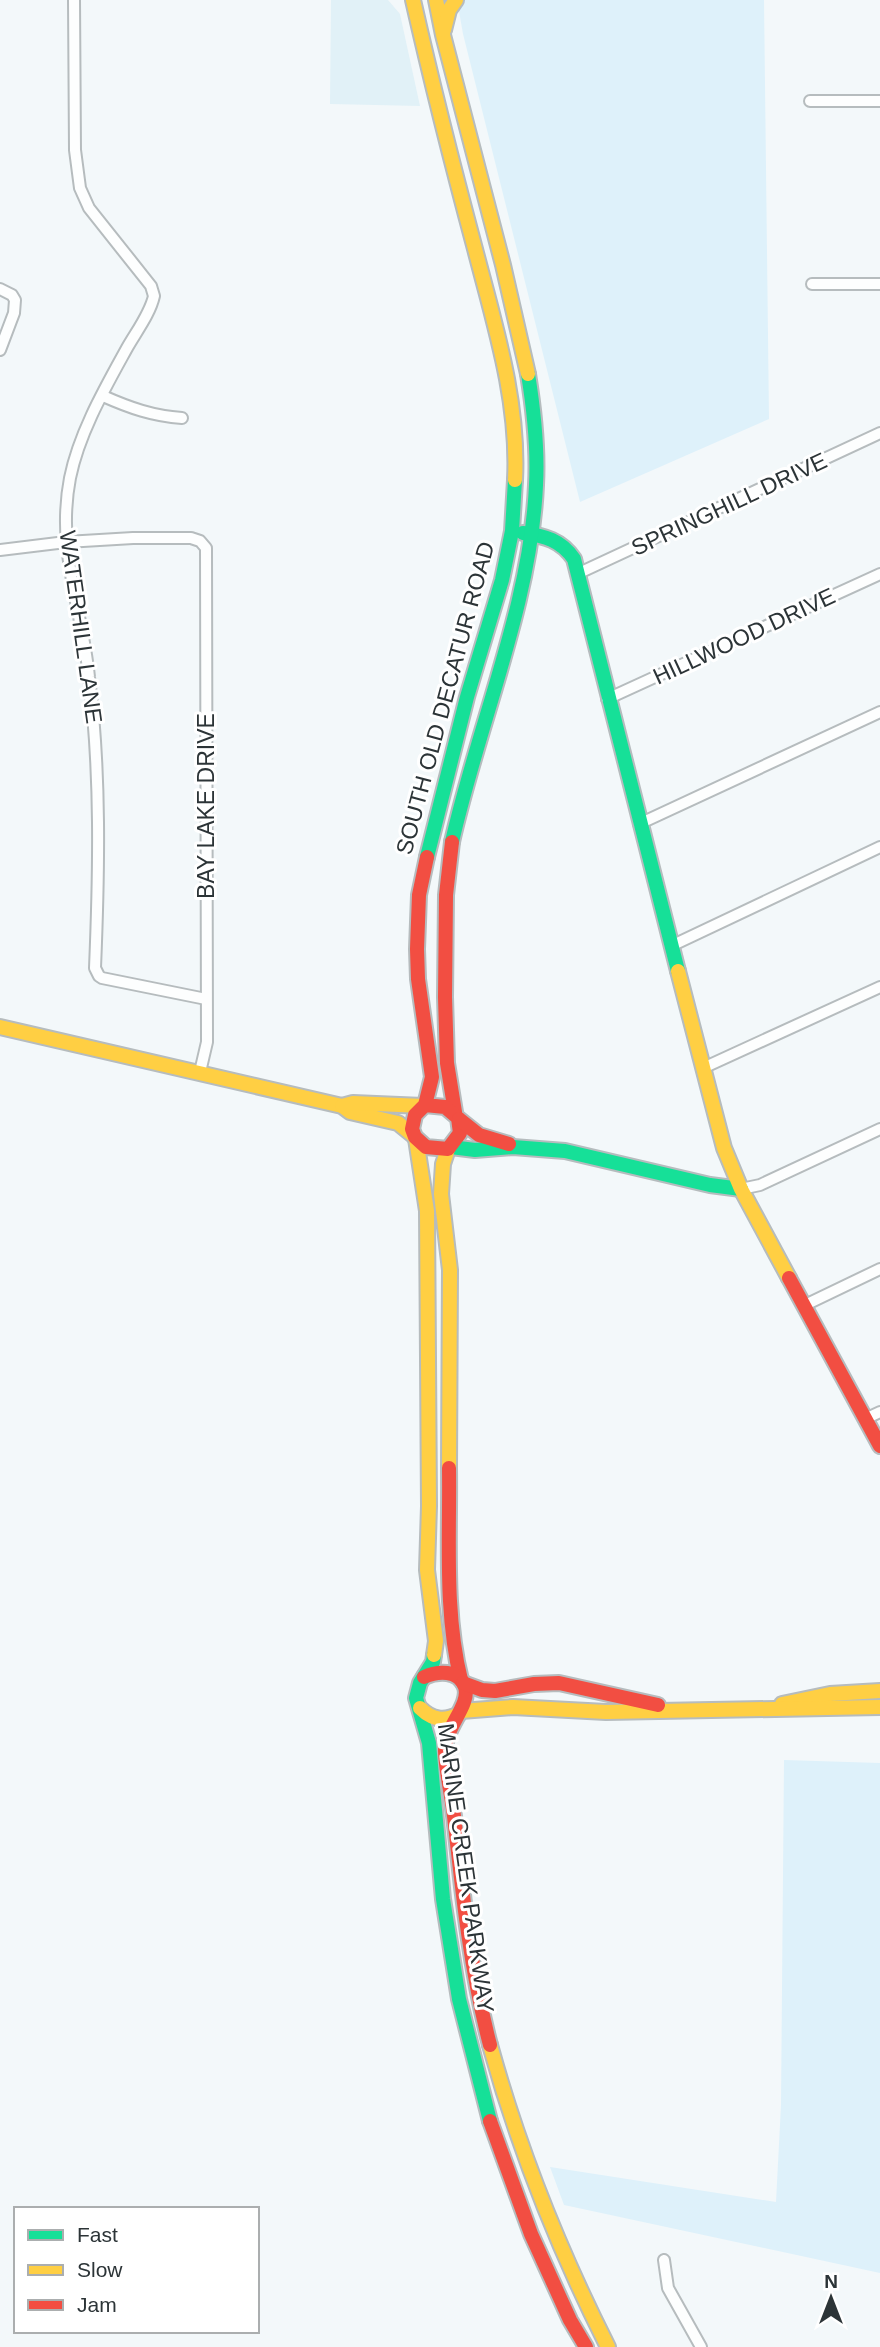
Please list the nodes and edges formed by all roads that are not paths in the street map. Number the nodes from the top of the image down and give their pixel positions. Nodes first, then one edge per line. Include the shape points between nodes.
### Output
1 (74, 0) edge
2 (413, 0) edge
3 (436, 0) edge
4 (456, 0) edge
5 (443, 34) junction
6 (810, 101) dead end
7 (880, 101) edge
8 (492, 222) junction
9 (469, 228) junction
10 (812, 284) dead end
11 (880, 284) edge
12 (0, 289) edge
13 (0, 350) edge
14 (103, 396) junction
15 (182, 418) dead end
16 (880, 433) edge
17 (512, 531) junction
18 (531, 535) junction
19 (66, 542) junction
20 (0, 550) edge
21 (577, 574) junction
22 (880, 574) edge
23 (607, 699) junction
24 (880, 712) edge
25 (639, 824) junction
26 (431, 837) junction
27 (452, 842) junction
28 (880, 847) edge
29 (671, 946) junction
30 (880, 987) edge
31 (206, 999) junction
32 (0, 1027) edge
33 (703, 1068) junction
34 (200, 1072) junction
35 (424, 1105) junction
36 (342, 1106) junction
37 (457, 1116) junction
38 (880, 1129) edge
39 (415, 1137) junction
40 (513, 1147) junction
41 (449, 1148) junction
42 (741, 1189) junction
43 (880, 1269) edge
44 (803, 1306) junction
45 (880, 1412) edge
46 (865, 1419) junction
47 (880, 1446) edge
48 (424, 1677) junction
49 (462, 1682) junction
50 (880, 1691) edge
51 (880, 1707) edge
52 (419, 1708) junction
53 (767, 1709) junction
54 (680, 1710) junction
55 (460, 1713) junction
56 (664, 2260) dead end
57 (586, 2347) edge
58 (608, 2347) edge
59 (701, 2347) edge

1 - 14 street, WATERHILL LANE via 75,149 80,188 89,208 151,286 153,296
2 - 9 main road, SOUTH OLD DECATUR ROAD
3 - 5 main road, SOUTH OLD DECATUR ROAD
4 - 5 main road
5 - 8 main road, SOUTH OLD DECATUR ROAD
6 - 7 street
8 - 9 main road
8 - 18 main road, SOUTH OLD DECATUR ROAD via 534,404 537,486
9 - 17 main road, SOUTH OLD DECATUR ROAD via 503,356 514,421
10 - 11 street
12 - 13 street via 12,295 16,307
14 - 15 street via 138,411
14 - 19 street, WATERHILL LANE via 85,430 70,477
16 - 21 street, SPRINGHILL DRIVE
17 - 18 main road
17 - 26 main road, SOUTH OLD DECATUR ROAD
18 - 21 main road, SOUTH OLD DECATUR ROAD via 562,543 574,559
18 - 27 main road, SOUTH OLD DECATUR ROAD
19 - 20 street
19 - 31 street, WATERHILL LANE via 95,736 96,972 102,978
19 - 31 street, BAY LAKE DRIVE via 191,538 206,548
21 - 23 main road, SOUTH OLD DECATUR ROAD
22 - 23 street, HILLWOOD DRIVE
23 - 25 main road, SOUTH OLD DECATUR ROAD
24 - 25 street
25 - 29 main road, SOUTH OLD DECATUR ROAD
26 - 27 main road
26 - 35 main road, SOUTH OLD DECATUR ROAD via 419,895 417,949 421,1010 432,1065
27 - 37 main road, SOUTH OLD DECATUR ROAD via 445,902 446,1055
28 - 29 street
29 - 33 main road, SOUTH OLD DECATUR ROAD
30 - 33 street
31 - 34 street, BAY LAKE DRIVE via 207,1042
32 - 34 main road
33 - 42 main road, SOUTH OLD DECATUR ROAD via 724,1147
34 - 36 main road
35 - 36 main road
35 - 37 main road via 439,1104
35 - 39 main road via 414,1119
36 - 39 main road via 398,1123
37 - 40 main road via 479,1135
37 - 41 main road via 458,1137
38 - 42 street via 760,1185
39 - 41 main road via 426,1147
39 - 48 main road via 427,1211 428,1570 436,1629 436,1652
40 - 41 main road
40 - 42 main road via 565,1151
41 - 49 main road via 440,1186 450,1268 451,1608 454,1652
42 - 44 main road, SOUTH OLD DECATUR ROAD
43 - 44 street
44 - 46 main road, SOUTH OLD DECATUR ROAD
45 - 46 street
46 - 47 main road, SOUTH OLD DECATUR ROAD
48 - 49 main road via 443,1672
48 - 52 main road via 417,1691
49 - 54 main road via 495,1691 559,1684
49 - 55 main road via 466,1696
50 - 53 main road via 800,1698
51 - 53 main road
52 - 55 main road via 439,1719
52 - 57 main road, MARINE CREEK PARKWAY via 429,1743 447,1932 475,2064 492,2129 531,2234
53 - 54 main road
54 - 55 main road via 513,1707
55 - 58 main road, MARINE CREEK PARKWAY via 448,1731 444,1749 469,1941 489,2041 534,2187 572,2278
56 - 59 street via 668,2288

